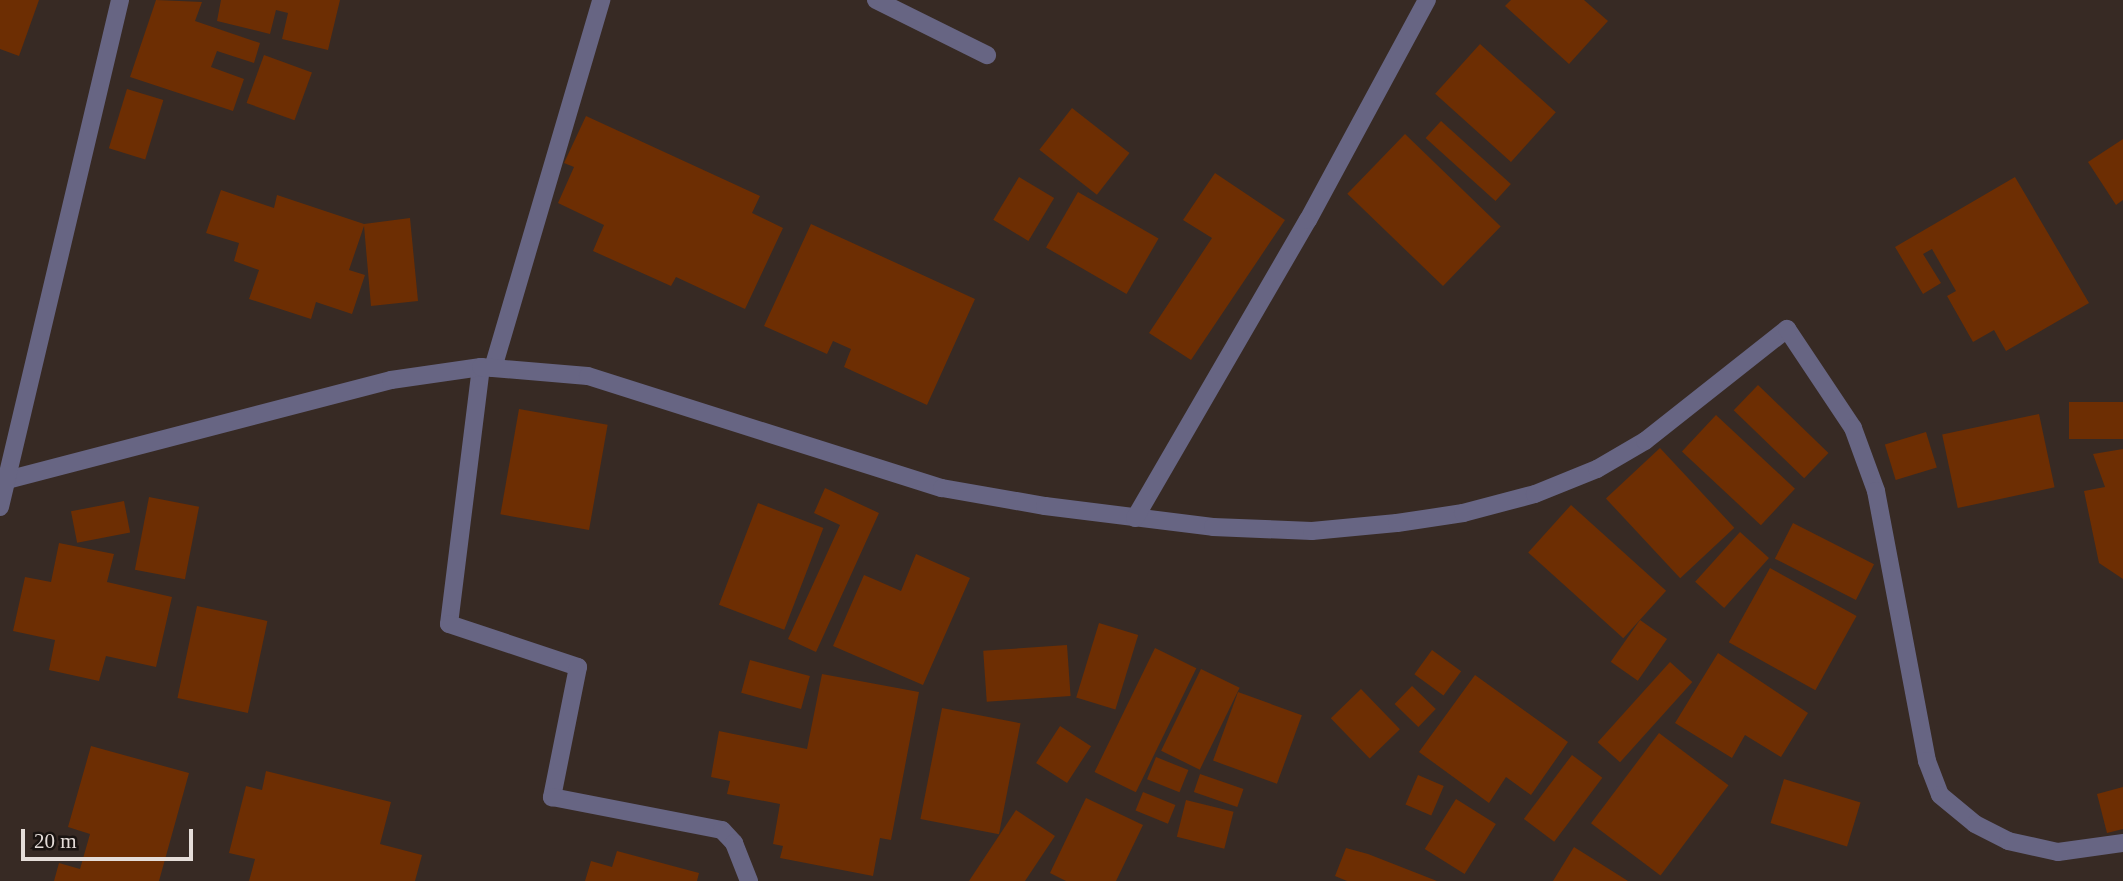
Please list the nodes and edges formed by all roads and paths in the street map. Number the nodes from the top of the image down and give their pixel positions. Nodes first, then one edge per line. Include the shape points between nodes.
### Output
1 (120, 0) edge
2 (601, 0) edge
3 (876, 0) edge
4 (1427, 0) edge
5 (988, 55) dead end
6 (487, 367) junction
7 (7, 480) junction
8 (0, 507) edge
9 (1135, 517) junction
10 (2123, 843) edge
11 (749, 881) edge

1 - 7 street
2 - 6 street
3 - 5 street
4 - 9 street via 1308,220
6 - 7 street via 391,380
6 - 9 street via 589,376 942,488
6 - 11 street via 449,624 578,667 552,797 722,830 734,843
7 - 8 street
9 - 10 street via 1213,527 1312,531 1463,513 1535,494 1597,469 1645,441 1787,329 1853,428 1877,491 1927,761 1940,795 1975,824 2008,841 2059,852

